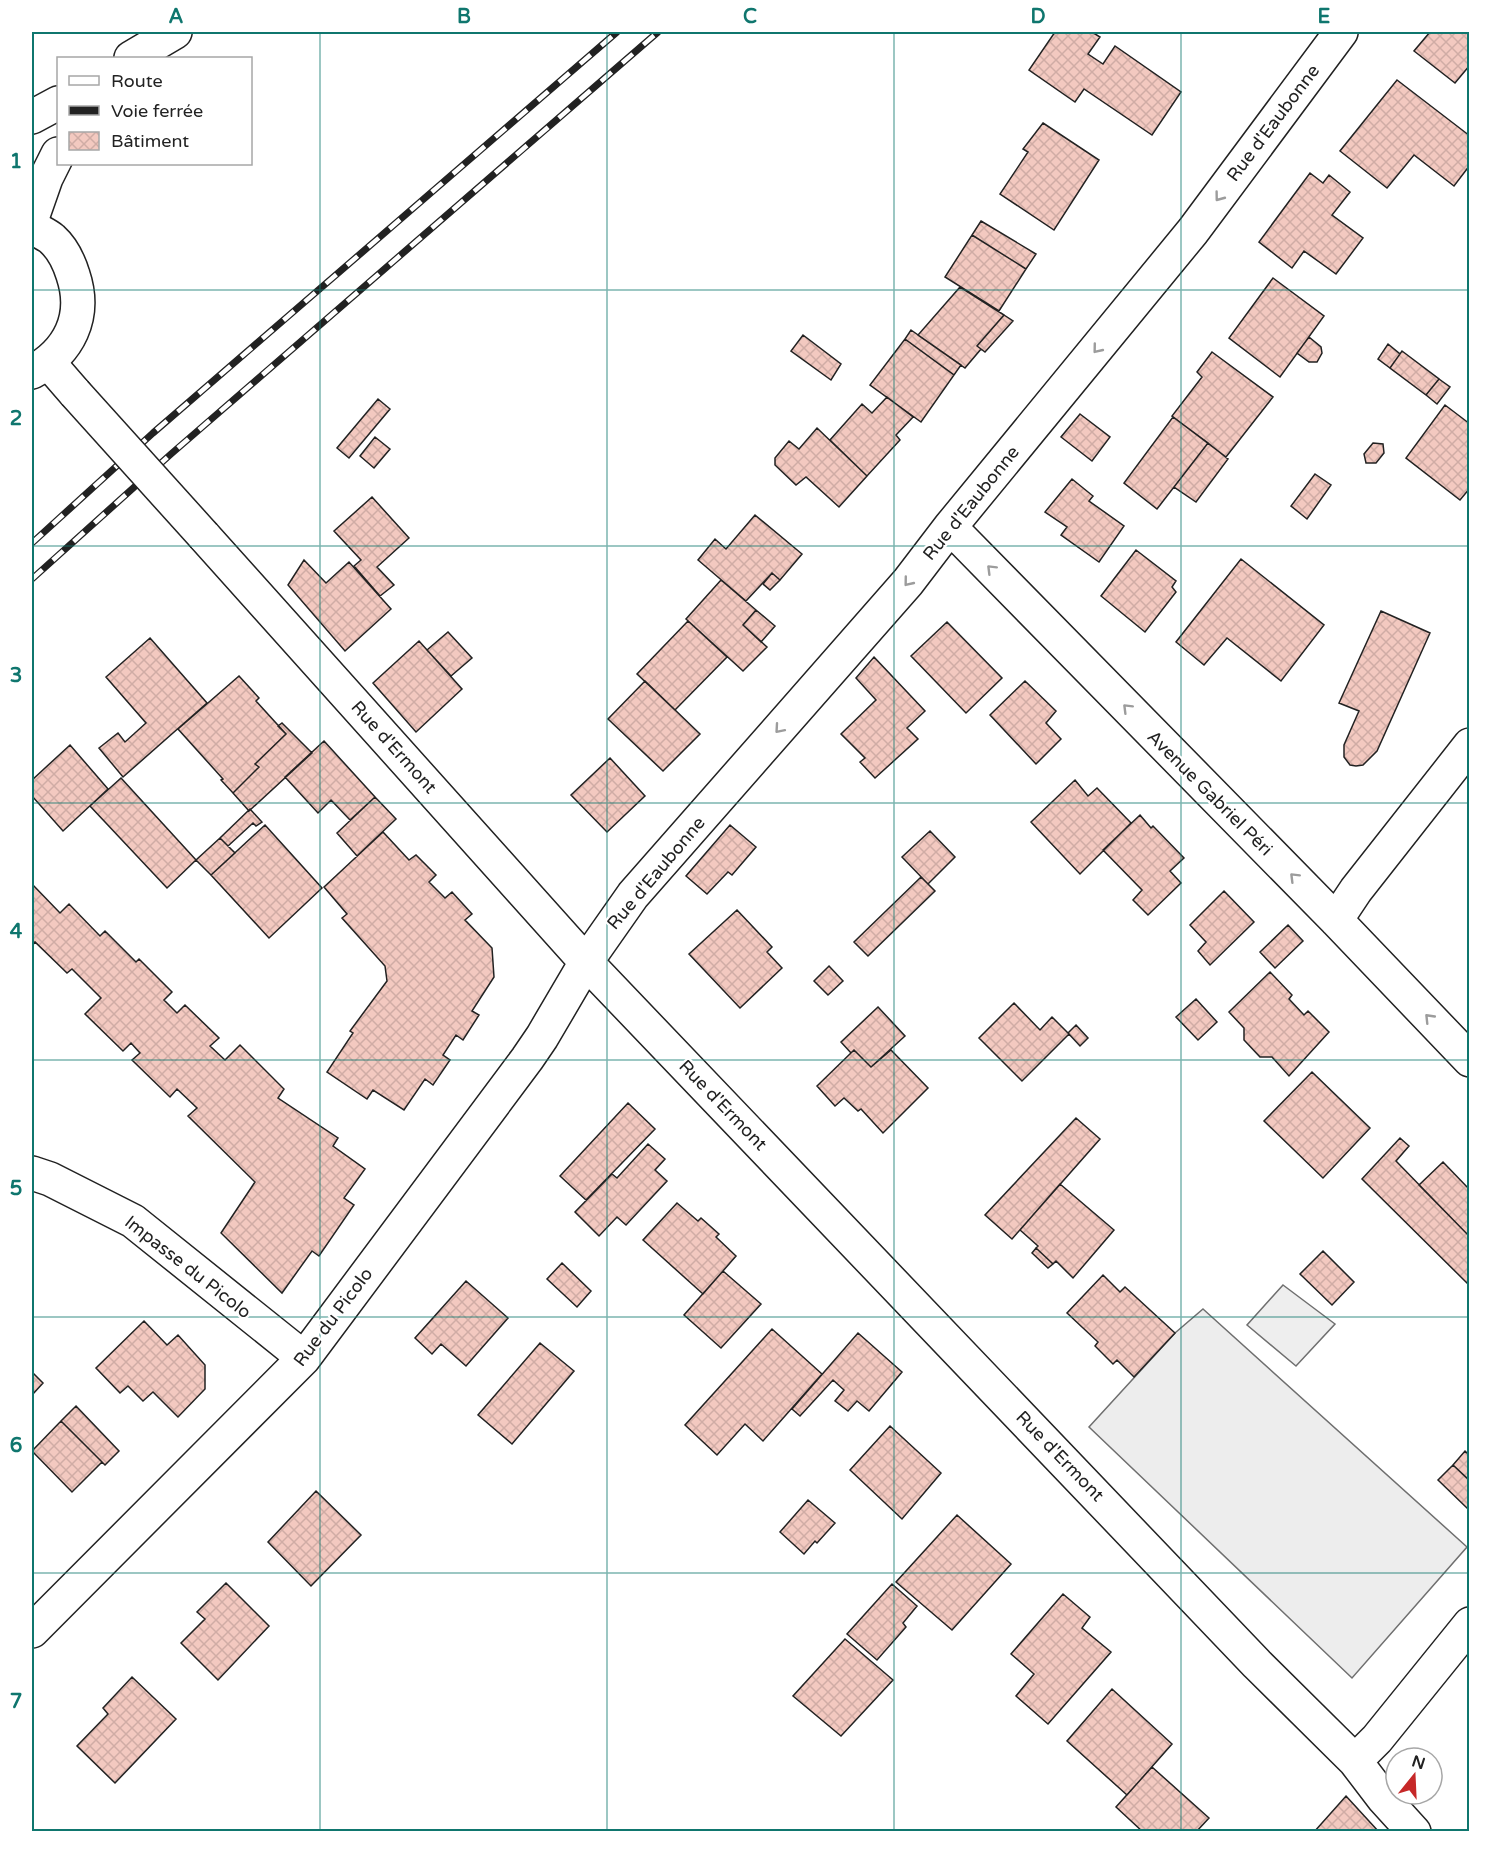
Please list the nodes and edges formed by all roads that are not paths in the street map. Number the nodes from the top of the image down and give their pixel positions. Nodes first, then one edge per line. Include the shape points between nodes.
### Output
1 (175, 32) edge
2 (1341, 32) edge
3 (133, 57) edge
4 (57, 104) edge
5 (32, 117) edge
6 (57, 156) edge
7 (32, 218) edge
8 (32, 227) edge
9 (40, 367) edge
10 (950, 527) junction
11 (1470, 745) edge
12 (1336, 920) junction
13 (585, 962) junction
14 (1470, 1060) edge
15 (32, 1173) edge
16 (304, 1358) junction
17 (1470, 1623) edge
18 (32, 1631) edge
19 (1355, 1761) junction
20 (1414, 1832) edge

1 - 3 street
2 -> 10 street, Rue d'Eaubonne via 1193,231
4 - 5 street
6 - 7 street
8 - 9 street, Rue d'Ermont via 52,239 68,260 77,286 73,329 63,347
9 - 13 street, Rue d'Ermont, bridge via 75,393
12 -> 10 street, Avenue Gabriel Péri
10 -> 13 street, Rue d'Eaubonne via 908,582 633,895
11 - 12 street
14 -> 12 street, Avenue Gabriel Péri
13 - 16 street, Rue du Picolo via 527,1059
13 - 19 street, Rue d'Ermont via 1257,1664
15 - 16 street, Impasse du Picolo via 133,1221
16 - 18 street, Rue du Picolo
17 - 19 street
19 - 20 street, Rue d'Ermont

